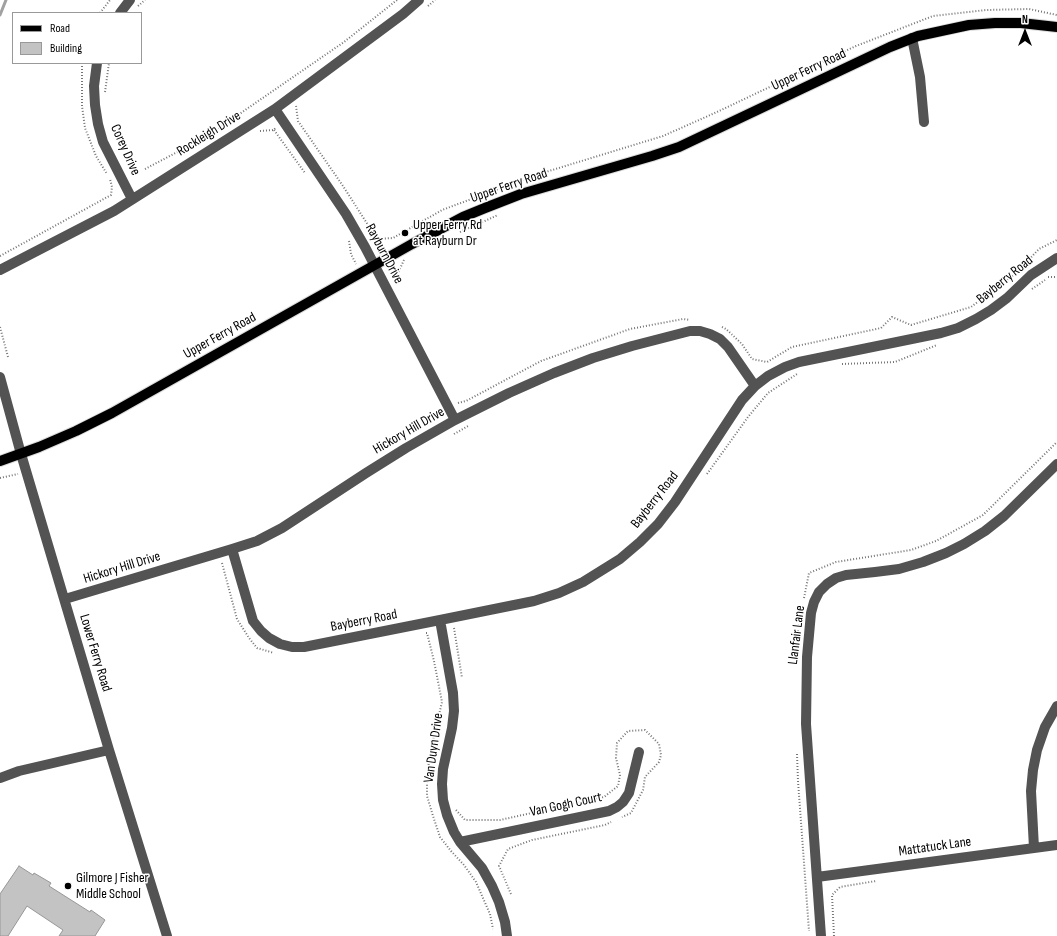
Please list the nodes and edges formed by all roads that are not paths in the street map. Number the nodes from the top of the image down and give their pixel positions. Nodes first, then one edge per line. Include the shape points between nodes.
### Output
1 (130, 0) edge
2 (419, 0) edge
3 (121, 12) edge
4 (1057, 27) edge
5 (912, 38) junction
6 (98, 64) edge
7 (276, 109) junction
8 (924, 122) dead end
9 (132, 199) junction
10 (1057, 258) edge
11 (375, 265) junction
12 (0, 270) edge
13 (0, 377) edge
14 (756, 386) junction
15 (455, 420) junction
16 (21, 454) junction
17 (0, 461) edge
18 (1057, 464) edge
19 (232, 549) junction
20 (64, 599) junction
21 (440, 620) junction
22 (1057, 706) edge
23 (109, 750) junction
24 (639, 752) dead end
25 (19, 771) junction
26 (0, 778) edge
27 (0, 786) edge
28 (460, 842) junction
29 (1057, 845) edge
30 (1034, 848) junction
31 (817, 877) junction
32 (167, 936) edge
33 (507, 936) edge
34 (821, 936) edge

1 - 3 street
2 - 7 street, Rockleigh Drive
4 - 5 main road, Upper Ferry Road via 995,23 969,25
5 - 8 street via 920,77
5 - 11 main road, Upper Ferry Road via 679,147 521,194 431,234
6 - 9 street, Corey Drive via 94,86 98,124 103,142
7 - 9 street, Rockleigh Drive
7 - 11 street, Rayburn Drive via 346,214
9 - 12 street, Rockleigh Drive via 114,211
10 - 14 street, Bayberry Road via 1032,275 991,310 958,328 799,362 768,376
11 - 15 street, Rayburn Drive
11 - 16 main road, Upper Ferry Road via 112,413
13 - 16 street, Lower Ferry Road
14 - 15 street, Hickory Hill Drive via 720,340 700,331 690,331 592,358 554,373
14 - 21 street, Bayberry Road via 742,400 658,524 620,559 583,582 559,593 534,601
15 - 19 street, Hickory Hill Drive via 372,469 282,528
16 - 17 main road, Upper Ferry Road
16 - 20 street, Lower Ferry Road
18 - 31 street, Llanfair Lane via 1004,516 964,544 923,562 899,569 836,578 819,592 811,613 806,690
19 - 20 street, Hickory Hill Drive
19 - 21 street, Bayberry Road via 253,621 265,634 280,644 304,647
20 - 23 street, Lower Ferry Road
21 - 28 street, Van Duyn Drive via 454,711 443,769 443,800
22 - 30 street via 1045,727 1033,770 1031,791
23 - 25 street
23 - 32 street, Lower Ferry Road
24 - 28 street, Van Gogh Court via 629,793 623,802 613,809
25 - 26 street
25 - 27 street
28 - 33 street, Van Duyn Drive via 482,868 492,886 505,922
29 - 30 street, Mattatuck Lane
30 - 31 street, Mattatuck Lane
31 - 34 street, Llanfair Lane

